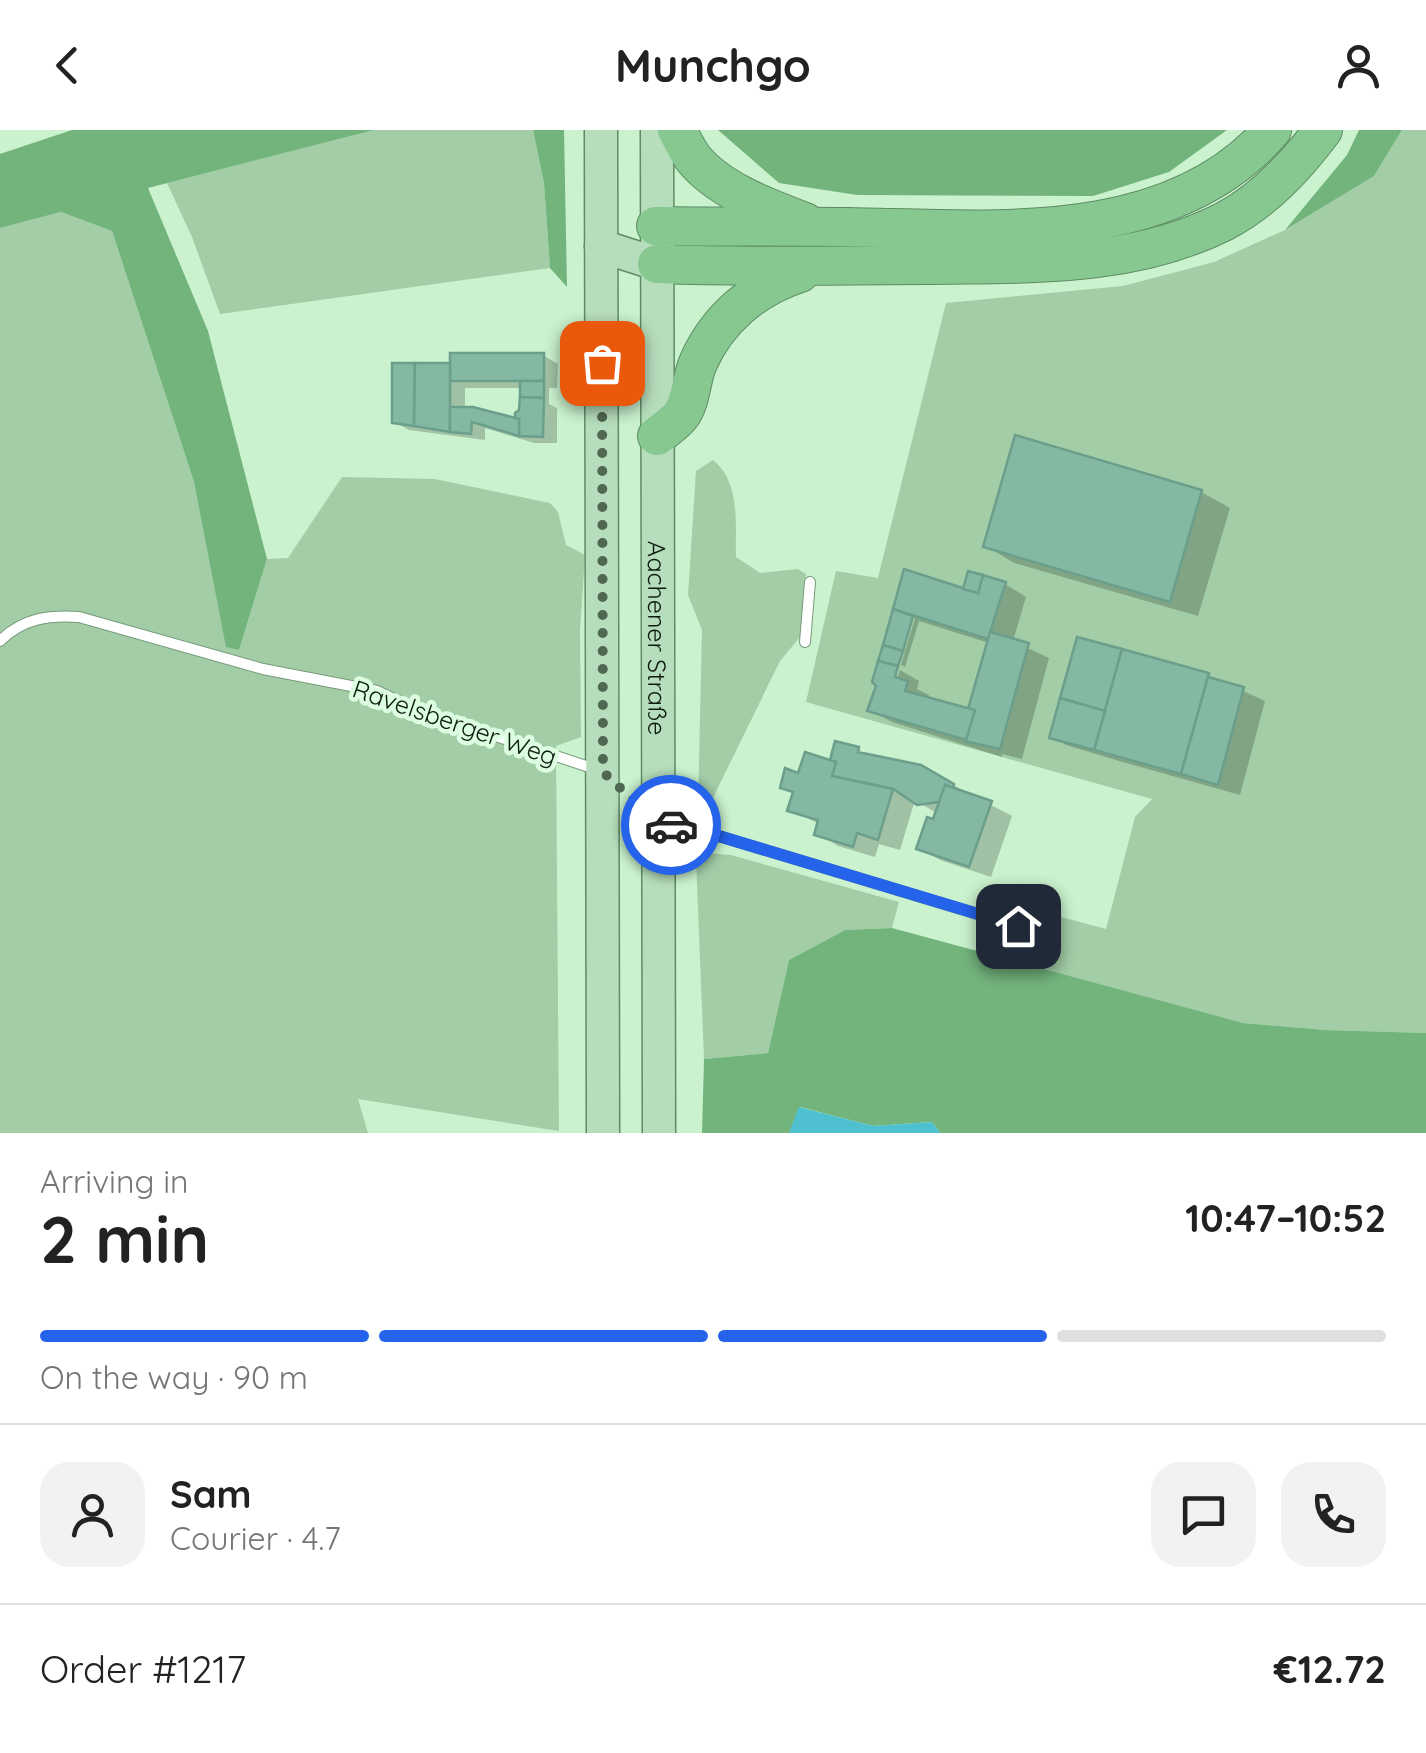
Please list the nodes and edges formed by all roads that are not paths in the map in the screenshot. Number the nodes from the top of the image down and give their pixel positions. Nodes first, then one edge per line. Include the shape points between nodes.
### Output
1 (601, 130) edge
2 (656, 130) edge
3 (677, 130) edge
4 (1272, 130) edge
5 (1323, 130) edge
6 (816, 226) junction
7 (657, 245) junction
8 (600, 246) junction
9 (824, 266) junction
10 (657, 436) junction
11 (810, 582) dead end
12 (0, 641) edge
13 (804, 642) dead end
14 (603, 772) junction
15 (657, 822) junction
16 (1018, 926) dead end
17 (603, 1133) edge
18 (658, 1133) edge

1 - 8 main road
2 - 7 main road, Aachener Straße
3 - 6 highway via 694,160 724,183
4 - 6 highway via 1210,181 1104,219 1050,226
5 - 9 highway via 1255,202 1204,231 1142,252 1057,263
6 - 7 highway
7 - 8 main road
7 - 9 highway
7 - 10 main road, Aachener Straße
8 - 14 main road
9 - 10 highway via 770,284 734,311 710,338 682,414
10 - 15 main road, Aachener Straße
11 - 13 lane
12 - 14 lane, Ravelsberger Weg via 28,621 79,617 247,664 377,691
14 - 15 main road
14 - 17 main road
15 - 16 lane
15 - 18 main road, Aachener Straße

